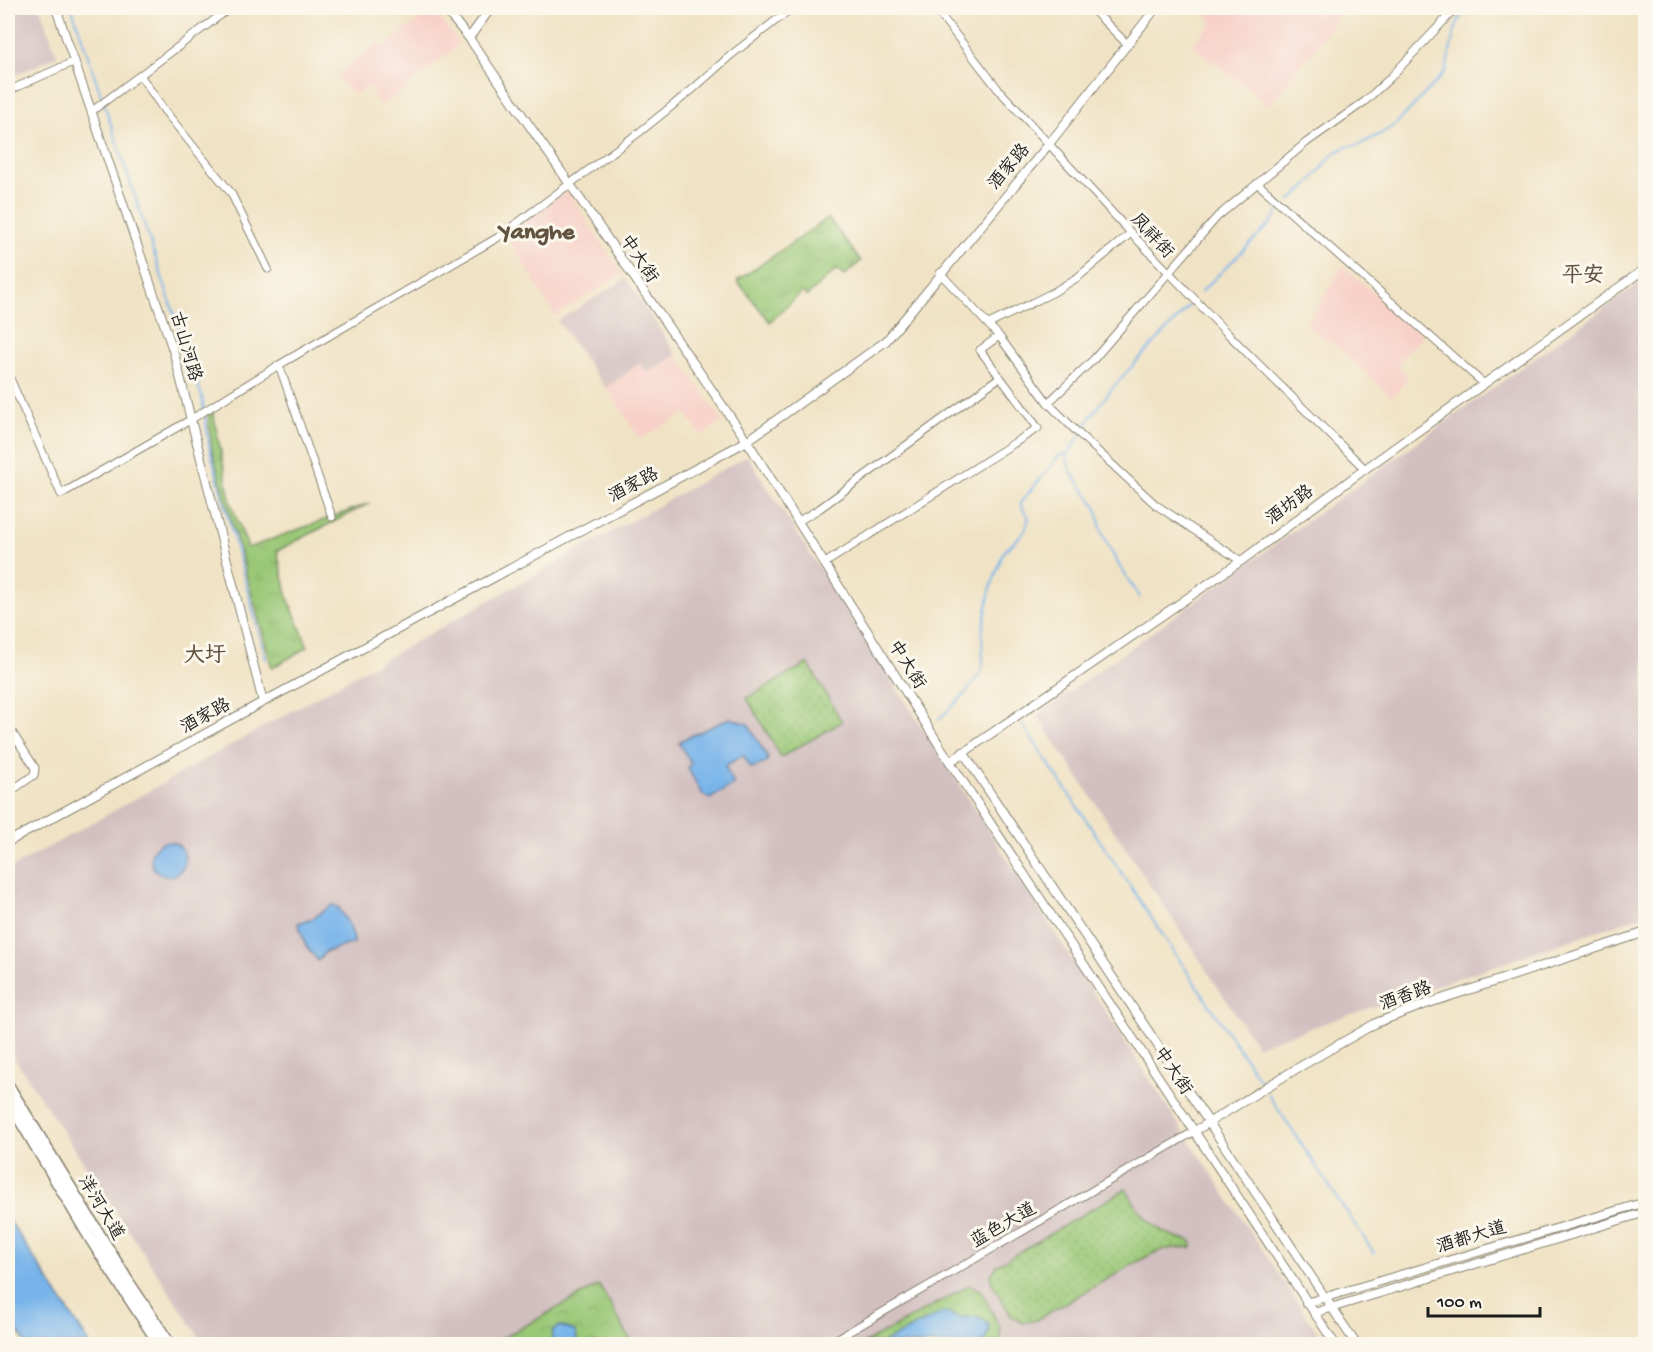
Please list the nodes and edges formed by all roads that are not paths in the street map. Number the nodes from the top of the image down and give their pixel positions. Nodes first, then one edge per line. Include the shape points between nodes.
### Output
1 (56, 8) edge
2 (230, 8) edge
3 (444, 8) edge
4 (491, 8) edge
5 (792, 8) edge
6 (936, 8) edge
7 (1093, 8) edge
8 (1156, 8) edge
9 (1456, 8) edge
10 (469, 38) junction
11 (1127, 44) junction
12 (75, 61) junction
13 (140, 75) junction
14 (8, 91) edge
15 (92, 111) junction
16 (1049, 144) junction
17 (1257, 183) junction
18 (570, 184) junction
19 (1131, 233) junction
20 (1646, 268) edge
21 (267, 269) dead end
22 (940, 273) junction
23 (1168, 273) junction
24 (989, 324) junction
25 (999, 336) junction
26 (279, 365) junction
27 (8, 374) edge
28 (1000, 377) junction
29 (1484, 384) junction
30 (1048, 403) junction
31 (194, 418) junction
32 (747, 441) junction
33 (1365, 469) junction
34 (332, 517) dead end
35 (797, 522) junction
36 (1241, 561) junction
37 (825, 563) junction
38 (263, 702) junction
39 (8, 726) edge
40 (963, 752) junction
41 (950, 762) junction
42 (8, 793) edge
43 (8, 842) edge
44 (1646, 932) edge
45 (8, 1084) edge
46 (8, 1100) edge
47 (1209, 1122) junction
48 (1195, 1131) junction
49 (1646, 1202) edge
50 (1646, 1212) edge
51 (1325, 1297) junction
52 (1306, 1303) junction
53 (1332, 1308) junction
54 (1314, 1314) junction
55 (159, 1344) edge
56 (170, 1344) edge
57 (828, 1344) edge
58 (1335, 1344) edge
59 (1356, 1344) edge

1 - 12 street, 古山河路
2 - 13 street
3 - 10 street, 中大街
4 - 10 street
5 - 18 street
6 - 16 street, 凤祥街 via 998,89
7 - 11 street
8 - 11 street, 酒家路
9 - 17 street via 1364,102
10 - 18 street, 中大街
11 - 16 street, 酒家路
12 - 14 street
12 - 15 street, 古山河路
13 - 15 street
13 - 21 street via 231,194
15 - 31 street, 古山河路
16 - 19 street, 凤祥街
16 - 22 street, 酒家路
17 - 23 street via 1217,217
17 - 29 street
18 - 26 street via 497,238
18 - 32 street, 中大街
19 - 23 street, 凤祥街
19 - 24 street via 1078,277
20 - 29 street, 酒坊路
22 - 24 street
22 - 32 street, 酒家路 via 885,341
23 - 30 street via 1094,359
23 - 33 street, 凤祥街
24 - 25 street
25 - 28 street via 980,350
25 - 30 street
26 - 31 street
26 - 34 street
27 - 31 street via 61,494
28 - 35 street
28 - 37 street via 1038,428
29 - 33 street, 酒坊路
30 - 36 street via 1156,505
31 - 38 street, 古山河路
32 - 35 street, 中大街
32 - 38 street, 酒家路
33 - 36 street, 酒坊路
35 - 37 street, 中大街
36 - 40 street, 酒坊路
37 - 41 street, 中大街
38 - 43 street, 酒家路
39 - 42 street via 35,768 34,775
40 - 41 street, 酒坊路
40 - 47 street, 中大街
41 - 48 street, 中大街
44 - 47 street, 酒香路 via 1376,1023
45 - 56 main road, 洋河大道
46 - 55 main road, 洋河大道 via 91,1240
47 - 48 street, 酒香路
47 - 51 street, 中大街
48 - 52 street, 中大街
48 - 57 street, 蓝色大道
49 - 51 street, 酒都大道
50 - 53 street, 酒都大道
51 - 52 street, 酒都大道
51 - 53 street, 中大街
52 - 54 street, 中大街
53 - 54 street, 酒都大道
53 - 59 street, 中大街
54 - 58 street, 中大街

